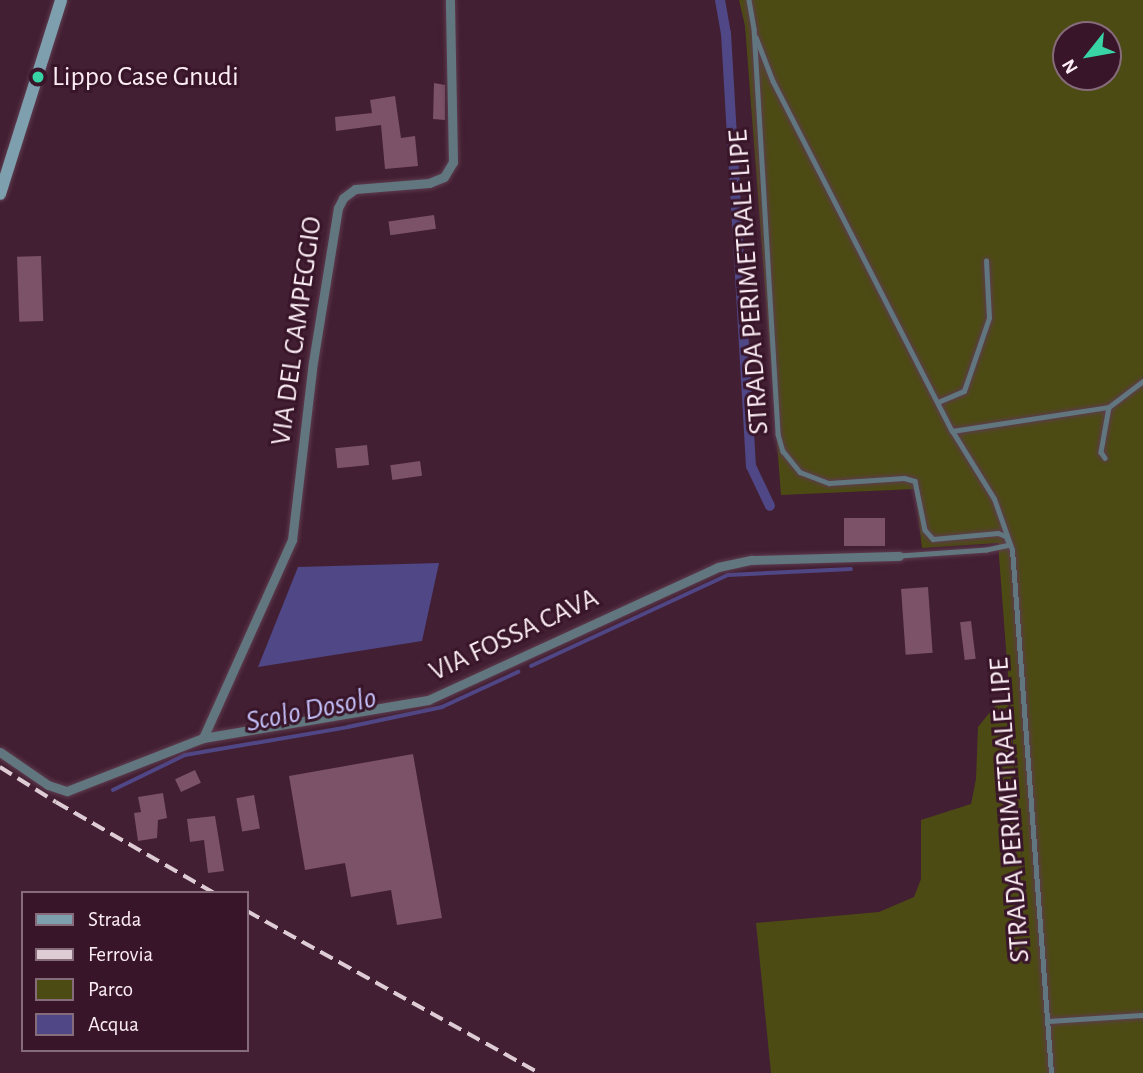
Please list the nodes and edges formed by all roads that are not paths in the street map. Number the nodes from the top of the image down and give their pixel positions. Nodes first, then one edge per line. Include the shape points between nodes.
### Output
1 (61, 0) edge
2 (450, 0) edge
3 (749, 0) edge
4 (754, 28) junction
5 (0, 194) edge
6 (986, 261) dead end
7 (1143, 381) edge
8 (937, 402) junction
9 (1109, 407) junction
10 (952, 431) junction
11 (1105, 458) dead end
12 (1010, 545) junction
13 (899, 556) joint
14 (203, 738) junction
15 (0, 751) edge
16 (1143, 1015) edge
17 (1047, 1021) junction
18 (1051, 1073) edge

1 - 5 street
2 - 14 street, VIA DEL CAMPEGGIO via 453,162 444,177 429,183 355,190 338,208 313,362 292,540
3 - 4 lane, STRADA PERIMETRALE LIPE
4 - 8 lane, STRADA PERIMETRALE LIPE via 773,81
4 - 12 lane, STRADA PERIMETRALE LIPE via 778,433 783,451 800,472 829,483 915,481 925,530 933,539 998,533 1006,536
6 - 8 lane via 989,318 964,391
7 - 9 lane
8 - 10 lane, STRADA PERIMETRALE LIPE
9 - 10 lane
9 - 11 lane via 1101,452
10 - 12 lane, STRADA PERIMETRALE LIPE via 994,499
12 - 13 lane
12 - 17 lane, STRADA PERIMETRALE LIPE
13 - 14 street, VIA FOSSA CAVA via 752,560 725,565 428,700
14 - 15 street, VIA FOSSA CAVA via 67,792 48,785
16 - 17 lane
17 - 18 lane, STRADA PERIMETRALE LIPE

